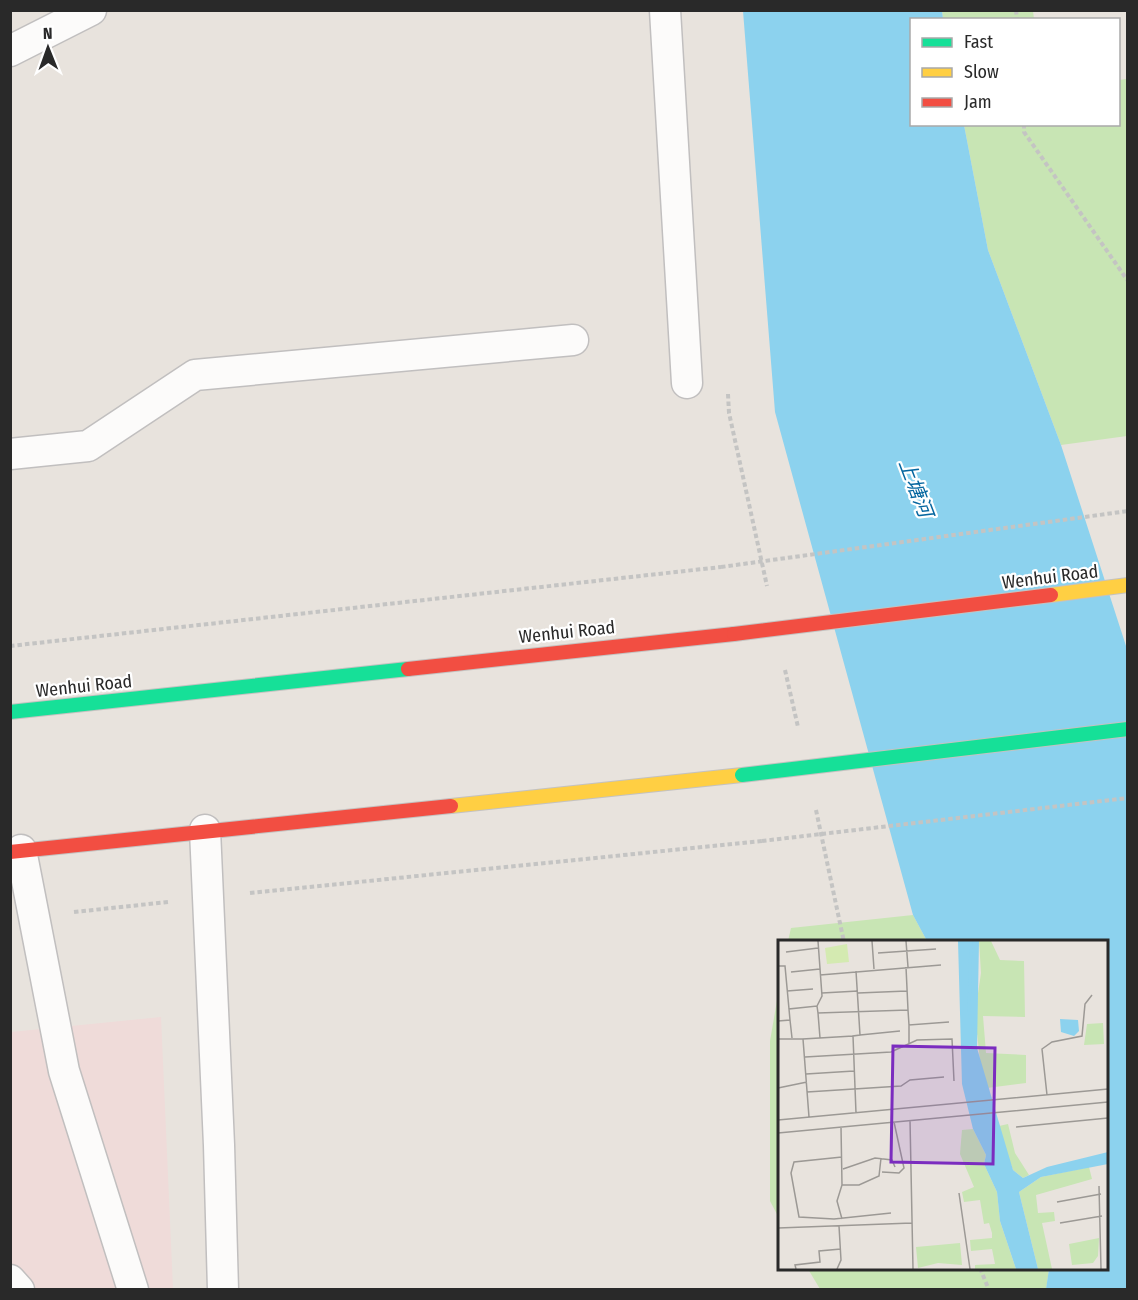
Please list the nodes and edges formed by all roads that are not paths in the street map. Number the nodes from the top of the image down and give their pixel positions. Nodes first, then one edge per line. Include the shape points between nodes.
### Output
1 (92, 10) edge
2 (665, 10) edge
3 (10, 51) edge
4 (573, 340) dead end
5 (687, 383) dead end
6 (10, 454) edge
7 (1128, 585) edge
8 (10, 712) edge
9 (1128, 729) edge
10 (205, 830) junction
11 (16, 851) edge
12 (10, 1280) edge
13 (19, 1290) edge
14 (133, 1290) edge
15 (223, 1290) edge

1 - 3 lane
2 - 5 lane
4 - 6 lane via 195,375 88,446
7 - 8 main road, Wenhui Road, bridge via 734,634
9 - 10 main road, bridge via 742,775
10 - 11 main road
10 - 15 lane
11 - 14 lane via 64,1071
12 - 13 lane

